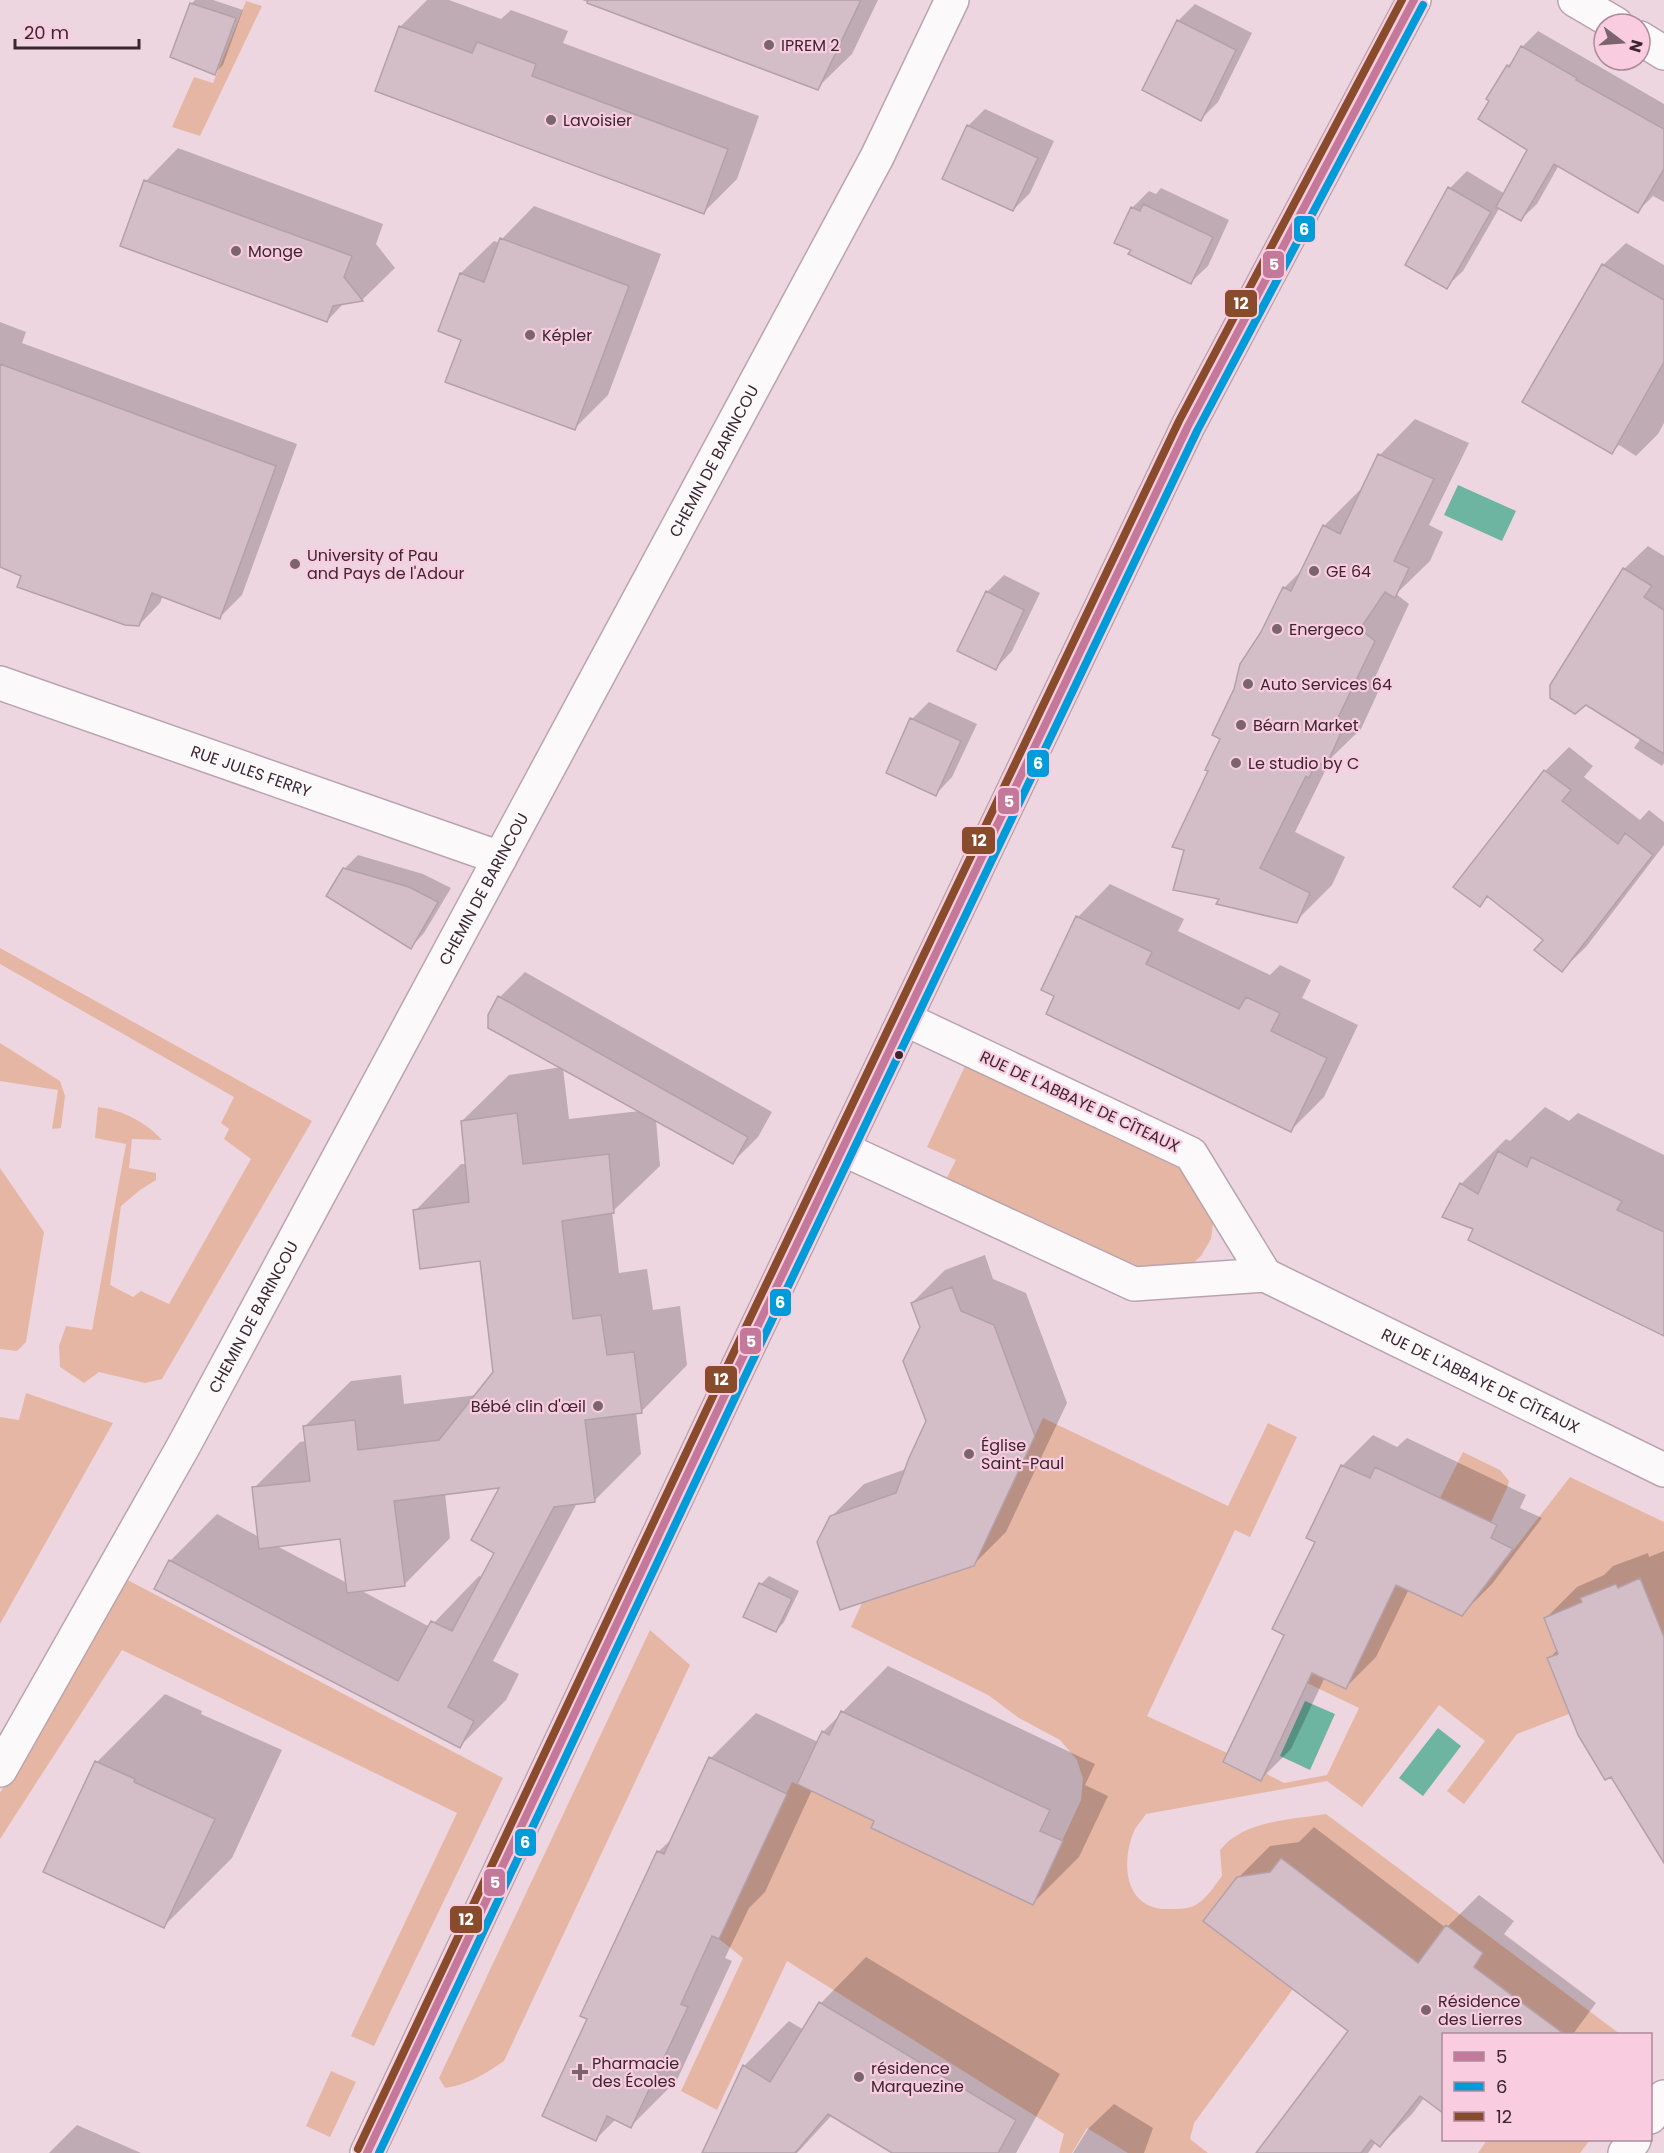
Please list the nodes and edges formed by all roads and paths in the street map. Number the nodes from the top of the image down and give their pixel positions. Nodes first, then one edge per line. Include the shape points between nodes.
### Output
1 (952, 0) edge
2 (1414, 0) edge
3 (1575, 0) edge
4 (1596, 12) edge
5 (0, 683) edge
6 (500, 858) junction
7 (905, 1019) junction
8 (843, 1149) junction
9 (1265, 1275) junction
10 (1664, 1470) edge
11 (0, 1770) edge
12 (1664, 2097) edge
13 (1652, 2113) edge
14 (367, 2153) edge

1 - 6 street, CHEMIN DE BARINCOU via 877,157
2 - 7 street via 1188,426
3 - 4 street
5 - 6 street, RUE JULES FERRY
6 - 11 street, CHEMIN DE BARINCOU via 183,1447
7 - 8 street
7 - 9 street, RUE DE L'ABBAYE DE CÎTEAUX via 1191,1154
8 - 9 street, RUE DE L'ABBAYE DE CÎTEAUX via 1134,1284
8 - 14 street
9 - 10 street, RUE DE L'ABBAYE DE CÎTEAUX
12 - 13 street

